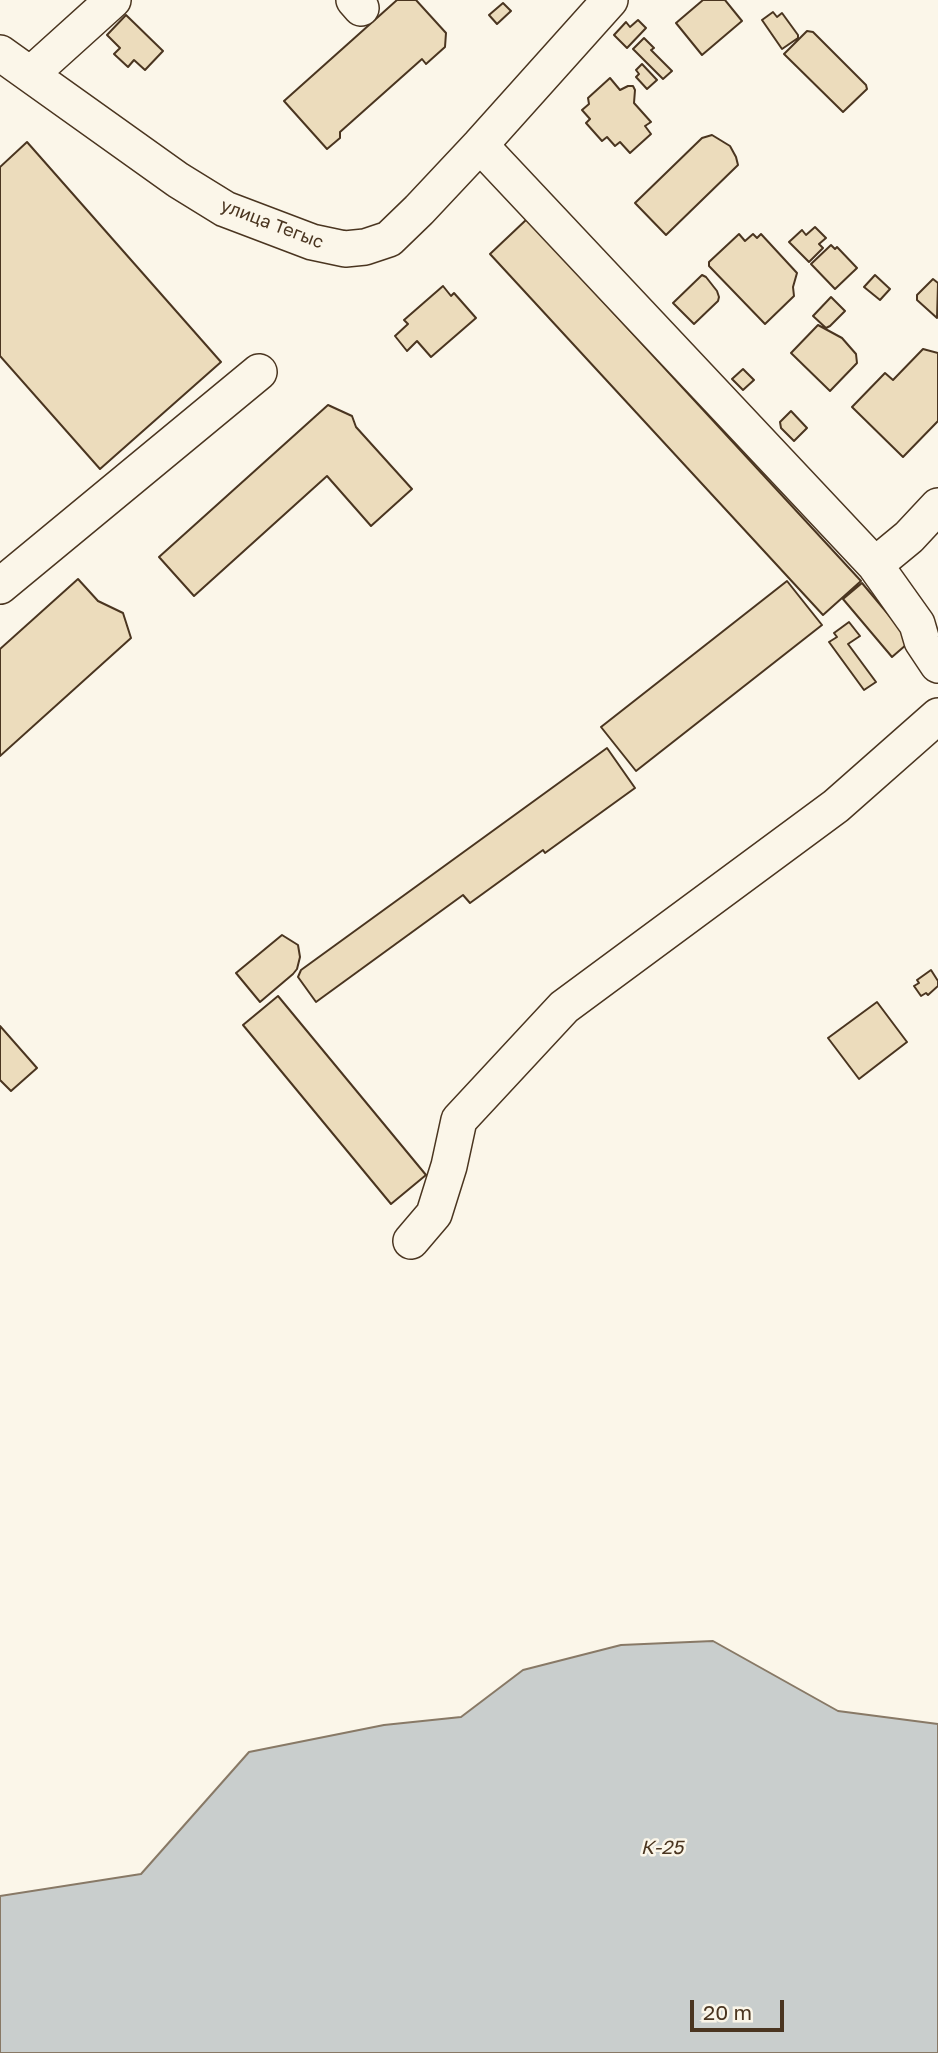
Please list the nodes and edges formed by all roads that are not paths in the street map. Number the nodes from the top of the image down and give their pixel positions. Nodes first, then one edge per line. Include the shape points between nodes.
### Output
1 (113, 0) edge
2 (610, 0) edge
3 (0, 53) edge
4 (31, 75) junction
5 (480, 145) junction
6 (259, 372) dead end
7 (938, 506) edge
8 (875, 565) junction
9 (0, 586) edge
10 (938, 665) edge
11 (938, 716) edge
12 (411, 1241) dead end

1 - 4 street
2 - 5 street, улица Тегыс
3 - 4 street, улица Тегыс
4 - 5 street, улица Тегыс via 225,209 312,242 345,249 389,239
5 - 8 street
6 - 9 street
7 - 8 street
8 - 10 street
11 - 12 street via 836,806 564,1007 458,1120 434,1214

